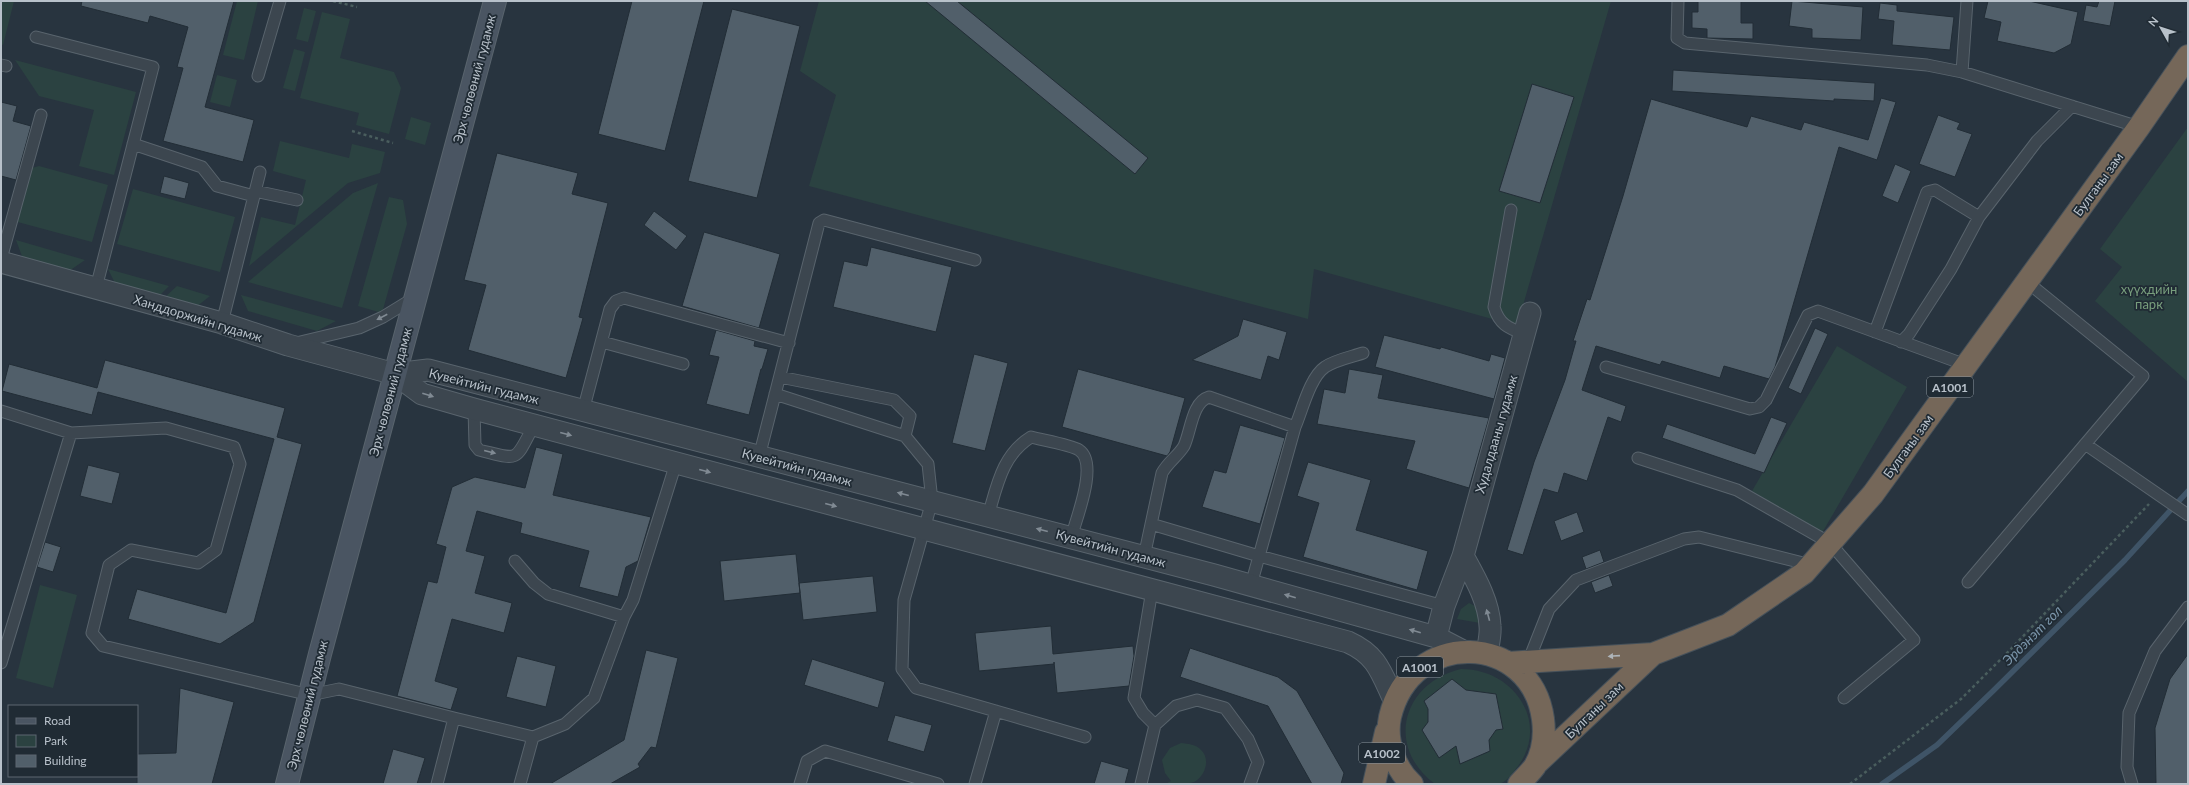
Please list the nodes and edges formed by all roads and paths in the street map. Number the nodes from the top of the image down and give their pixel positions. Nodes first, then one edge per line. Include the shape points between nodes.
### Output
1 (280, 1) edge
2 (333, 1) edge
3 (495, 1) edge
4 (1678, 1) edge
5 (1967, 1) edge
6 (357, 7) dead end
7 (36, 37) dead end
8 (2188, 56) edge
9 (1962, 72) junction
10 (258, 76) dead end
11 (2072, 106) junction
12 (41, 115) dead end
13 (2139, 127) junction
14 (352, 131) dead end
15 (393, 143) dead end
16 (133, 144) junction
17 (260, 172) dead end
18 (254, 194) junction
19 (297, 200) dead end
20 (1512, 210) dead end
21 (1979, 217) junction
22 (1, 260) edge
23 (975, 260) dead end
24 (2026, 281) junction
25 (96, 288) junction
26 (416, 297) junction
27 (1530, 313) dead end
28 (222, 323) junction
29 (1875, 332) junction
30 (1524, 334) junction
31 (602, 342) junction
32 (789, 342) junction
33 (1901, 342) junction
34 (288, 345) junction
35 (1363, 353) dead end
36 (683, 364) dead end
37 (1966, 365) junction
38 (1606, 367) dead end
39 (395, 374) junction
40 (780, 377) junction
41 (776, 394) junction
42 (474, 409) junction
43 (1, 410) edge
44 (583, 411) junction
45 (534, 425) junction
46 (1295, 428) junction
47 (71, 432) junction
48 (905, 436) junction
49 (2085, 444) junction
50 (759, 457) junction
51 (1638, 458) dead end
52 (676, 463) junction
53 (2157, 495) junction
54 (932, 502) junction
55 (2188, 515) edge
56 (988, 516) junction
57 (1151, 524) junction
58 (925, 530) junction
59 (1071, 538) junction
60 (1830, 543) junction
61 (1259, 556) junction
62 (1463, 556) junction
63 (1144, 557) junction
64 (515, 560) dead end
65 (1811, 565) junction
66 (1968, 582) dead end
67 (1251, 585) junction
68 (1152, 590) junction
69 (1444, 606) junction
70 (2188, 606) edge
71 (624, 618) junction
72 (1436, 637) junction
73 (1464, 651) junction
74 (1487, 654) junction
75 (1653, 654) junction
76 (1518, 662) junction
77 (1, 663) edge
78 (310, 695) junction
79 (1844, 698) dead end
80 (1394, 700) junction
81 (996, 711) junction
82 (454, 718) junction
83 (1389, 721) junction
84 (1155, 725) junction
85 (533, 737) junction
86 (1085, 737) dead end
87 (1535, 766) junction
88 (287, 784) edge
89 (437, 784) edge
90 (520, 784) edge
91 (800, 784) edge
92 (938, 784) edge
93 (975, 784) edge
94 (1141, 784) edge
95 (1250, 784) edge
96 (1374, 784) edge
97 (1412, 784) edge
98 (1519, 784) edge
99 (1850, 784) edge
100 (2132, 784) edge

1 - 10 lane
2 - 6 path
3 - 26 main road, Эрх чөлөөний гудамж
4 - 9 lane via 1677,38 1685,43 1927,65
5 - 9 lane
7 - 16 lane via 153,67
8 - 13 highway, Булганы зам / A1001
9 - 11 lane
11 - 13 lane
11 - 21 lane via 2038,141
12 - 22 lane
13 - 24 highway, Булганы зам / A1001
14 - 15 path
16 - 18 lane via 202,167 217,186
16 - 25 lane
17 - 18 lane
18 - 19 lane
18 - 28 lane
20 - 30 lane via 1494,307 1497,318 1506,327
21 - 29 lane via 1935,190 1927,192
21 - 33 lane via 1951,269 1909,334
22 - 25 street, Ханддоржийн гудамж
23 - 32 lane via 824,220 819,223
24 - 37 highway, Булганы зам / A1001
24 - 49 lane via 2143,376
25 - 28 street, Ханддоржийн гудамж
26 -> 34 lane via 359,328
26 - 39 main road, Эрх чөлөөний гудамж
27 - 30 street, Худалдааны гудамж
28 - 34 street, Ханддоржийн гудамж
29 - 33 lane
29 - 38 lane via 1818,311 1808,315 1766,400 1759,407 1750,408
30 - 62 street, Худалдааны гудамж
31 - 32 lane via 610,310 616,301 624,298
31 - 36 lane
31 - 44 lane
32 - 40 lane
33 - 37 lane
34 - 39 street, Ханддоржийн гудамж
35 - 46 lane via 1326,366 1320,371
37 - 60 highway, Булганы зам / A1001 via 1873,494
39 -> 42 street, Кувейтийн гудамж via 422,394
39 - 44 street, Кувейтийн гудамж via 428,370
39 - 78 main road, Эрх чөлөөний гудамж
40 - 41 lane
40 - 48 lane via 894,400 910,416
41 - 48 lane
41 - 50 lane
42 - 45 street, Кувейтийн гудамж
42 -> 45 lane via 475,445 479,450 511,458 518,455
43 - 47 lane
44 - 50 street, Кувейтийн гудамж
45 -> 52 street, Кувейтийн гудамж
46 - 57 lane via 1209,397 1202,399 1184,445 1162,473
46 - 61 lane
47 - 77 lane
47 - 78 lane via 166,428 234,447 240,464 216,550 198,563 131,550 109,565 92,633 104,646
48 - 54 lane via 928,464
49 - 53 lane
49 - 66 lane
54 -> 50 street, Кувейтийн гудамж
51 - 60 lane via 1737,490
52 -> 58 street, Кувейтийн гудамж
52 - 71 lane via 633,600
53 - 55 lane
53 - 99 path via 1961,699
54 - 56 street, Кувейтийн гудамж
54 - 58 lane
59 -> 56 street, Кувейтийн гудамж
56 - 59 lane via 1002,469 1019,445 1031,437 1079,450 1087,459 1089,473
57 - 61 lane
57 - 63 lane
58 - 68 street, Кувейтийн гудамж
58 - 81 lane via 904,600 902,669 916,688
59 - 63 street, Кувейтийн гудамж
60 - 65 highway, Булганы зам / A1001
60 - 79 lane via 1914,640
61 - 67 lane
61 - 69 lane
62 - 69 street, Худалдааны гудамж
74 -> 62 street via 1490,633 1488,615 1478,584
63 - 67 street, Кувейтийн гудамж
64 - 71 lane via 534,583 548,594
65 - 75 highway, Булганы зам / A1001 via 1804,573 1728,625
65 - 76 lane via 1699,537 1684,539 1576,580 1549,609
72 -> 67 street, Кувейтийн гудамж
68 - 80 street, Кувейтийн гудамж via 1348,642 1364,649 1378,664
68 - 84 lane via 1134,698 1143,713
69 - 72 street, Худалдааны гудамж
70 - 100 lane via 2155,651 2129,713 2127,767
71 - 85 lane via 594,698 565,724
72 - 73 street, Кувейтийн гудамж
73 - 74 highway, A1001
73 - 80 highway, A1001 via 1442,655 1422,666 1405,681
74 - 76 highway, A1001
75 -> 76 highway, Булганы зам / A1001
75 - 87 highway, Булганы зам / A1001
76 - 87 highway, A1001 via 1542,709 1542,747
78 - 82 lane via 339,689
78 - 88 main road, Эрх чөлөөний гудамж
80 - 83 highway, A1001
81 - 86 lane
81 - 93 lane
82 - 85 lane
82 - 89 lane
83 - 96 highway, A1002
83 - 97 highway, A1001 via 1390,742 1396,762
84 - 94 lane
84 - 95 lane via 1176,706 1197,700 1225,708 1248,739 1258,762
85 - 90 lane
87 - 98 highway, A1001
91 - 92 lane via 807,761 825,751

